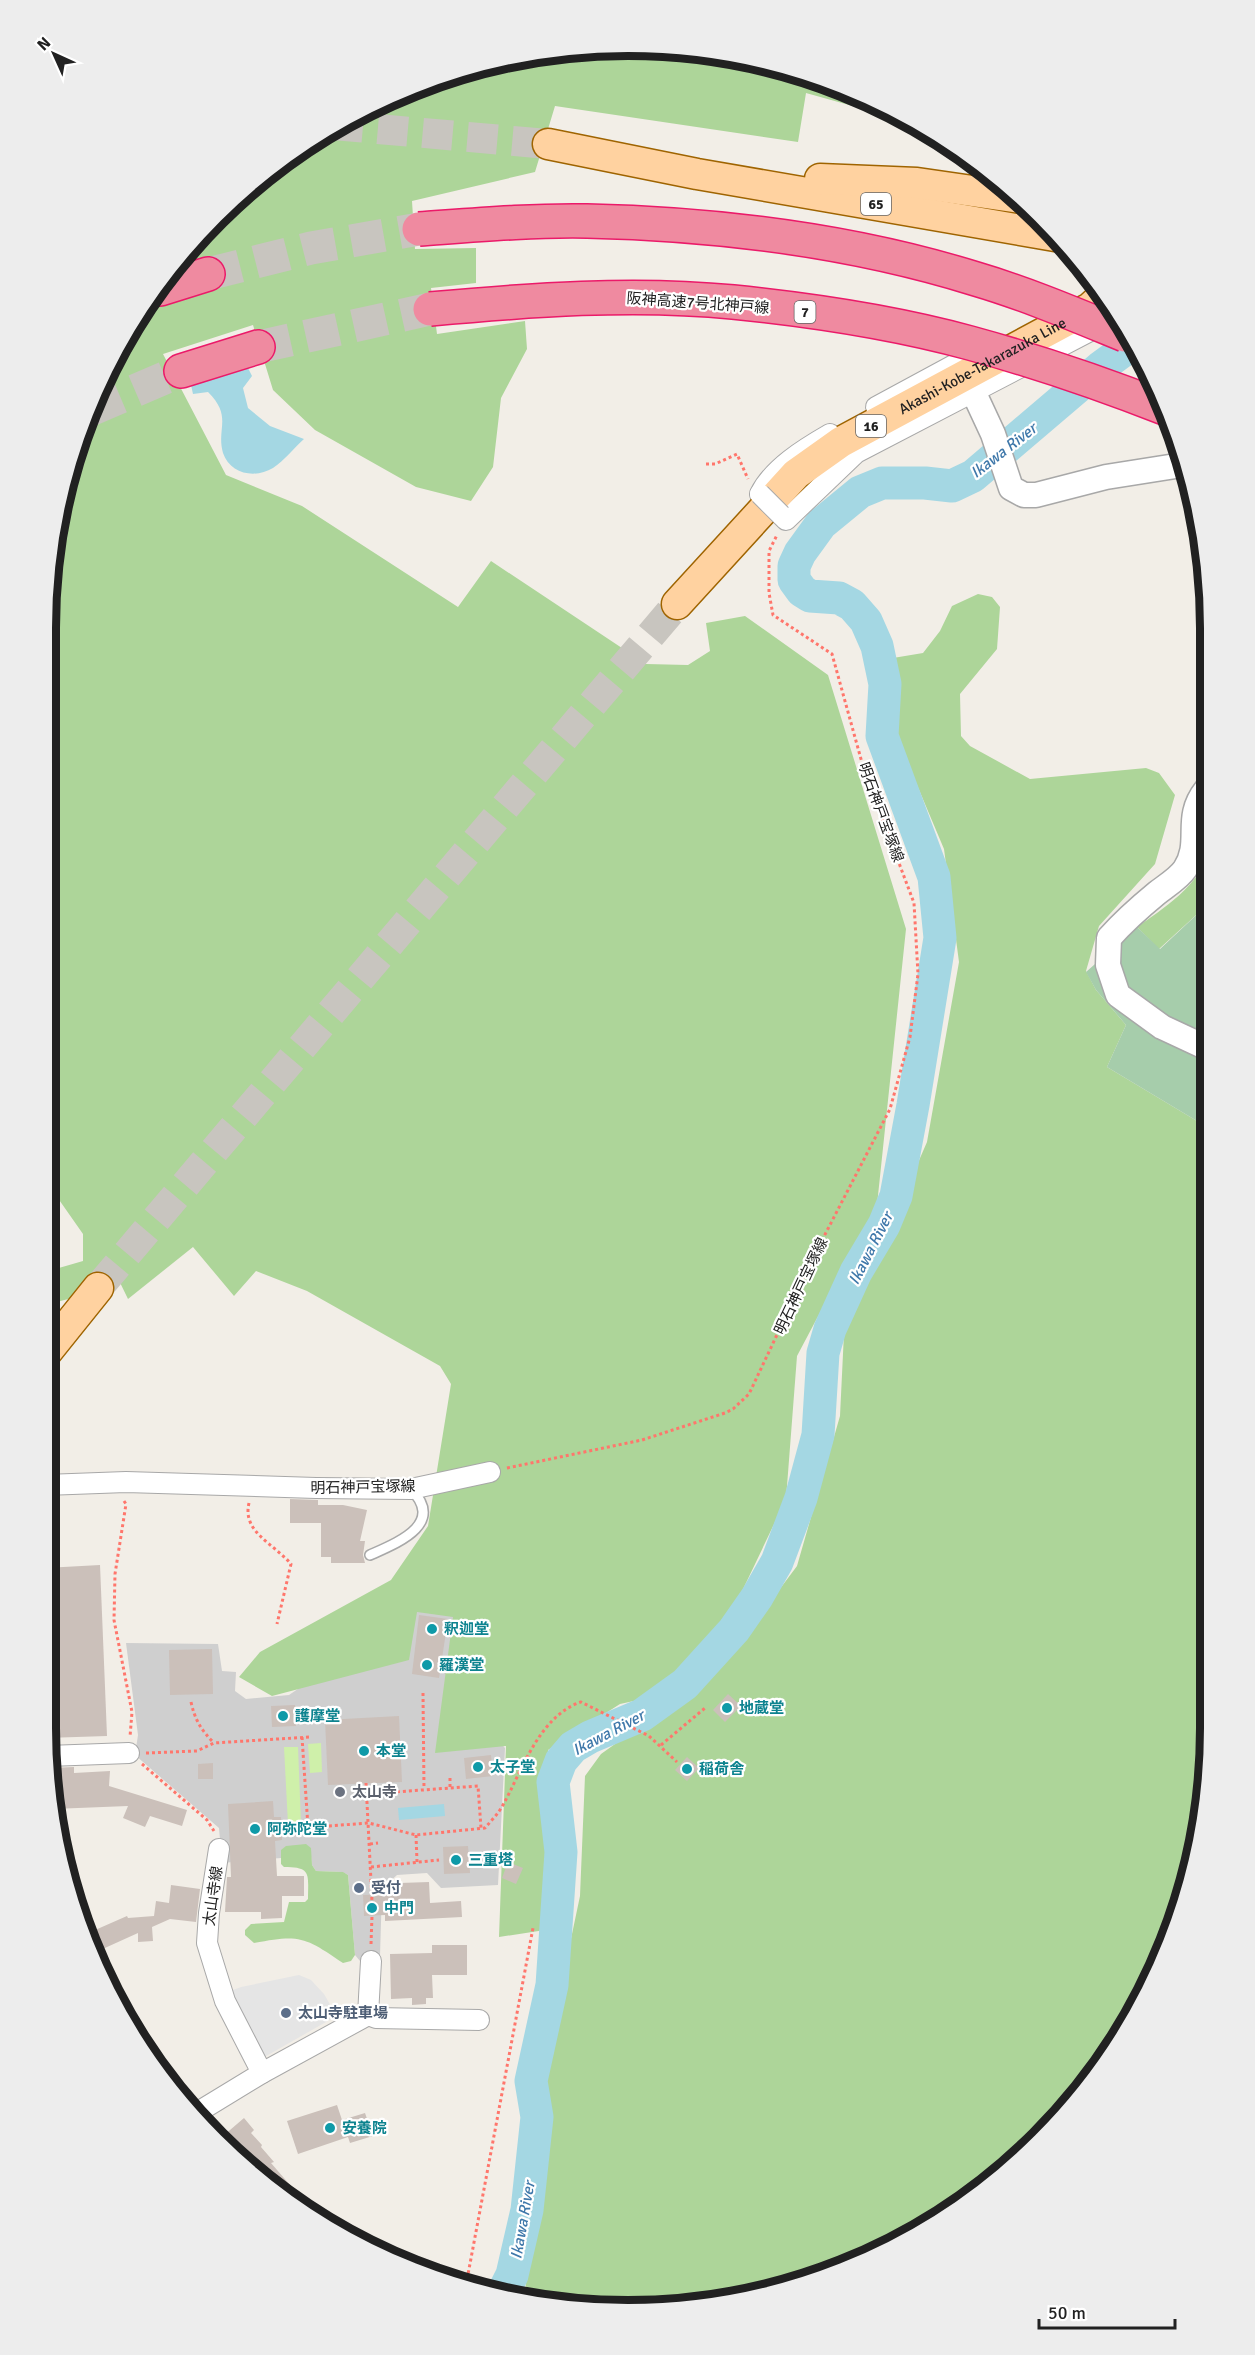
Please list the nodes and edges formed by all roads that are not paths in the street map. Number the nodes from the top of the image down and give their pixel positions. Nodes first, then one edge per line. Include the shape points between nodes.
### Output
1 (548, 144) tunnel mouth
2 (697, 174) junction
3 (1003, 196) edge
4 (419, 230) tunnel mouth
5 (1043, 234) edge
6 (208, 274) tunnel mouth
7 (169, 286) edge
8 (1092, 294) edge
9 (1096, 301) edge
10 (430, 309) tunnel mouth
11 (1107, 316) edge
12 (1116, 331) edge
13 (258, 347) tunnel mouth
14 (181, 371) tunnel mouth
15 (974, 391) junction
16 (1154, 404) edge
17 (1176, 466) edge
18 (677, 604) tunnel mouth
19 (1200, 798) edge
20 (1200, 1045) edge
21 (98, 1288) tunnel mouth
22 (56, 1340) edge
23 (490, 1472) road end
24 (56, 1484) edge
25 (411, 1489) junction
26 (370, 1555) dead end
27 (129, 1754) road end
28 (57, 1755) edge
29 (219, 1849) road end
30 (371, 1961) road end
31 (368, 2015) junction
32 (478, 2020) dead end
33 (262, 2073) junction
34 (202, 2110) edge

1 - 2 main road, 65
2 - 3 main road, 65 via 917,183
2 - 5 main road, 65
4 - 12 highway, bridge via 586,221 739,230 888,256 976,279
6 - 7 highway
8 - 15 street, bridge via 918,383 806,448 766,482 760,494 783,517 856,453
9 - 18 main road, Akashi-Kobe-Takarazuka Line / 16 via 1090,308 842,441 796,474
10 - 16 highway, 阪神高速7号北神戸線 / 7, bridge via 619,298 732,302 856,318 969,343
11 - 15 street via 1098,327
13 - 14 highway
15 - 17 street via 1006,478 1011,488 1024,495
19 - 20 street via 1192,824 1195,849 1184,870 1109,938 1108,965 1118,995 1162,1027
21 - 22 main road
23 - 25 street, 明石神戸宝塚線
24 - 25 street, 明石神戸宝塚線 via 111,1482
25 - 26 lane via 422,1500 423,1514 417,1528 403,1540
27 - 28 street
29 - 33 street, 太山寺線 via 207,1943 225,2001
30 - 31 street
31 - 32 street
31 - 33 street
33 - 34 street

